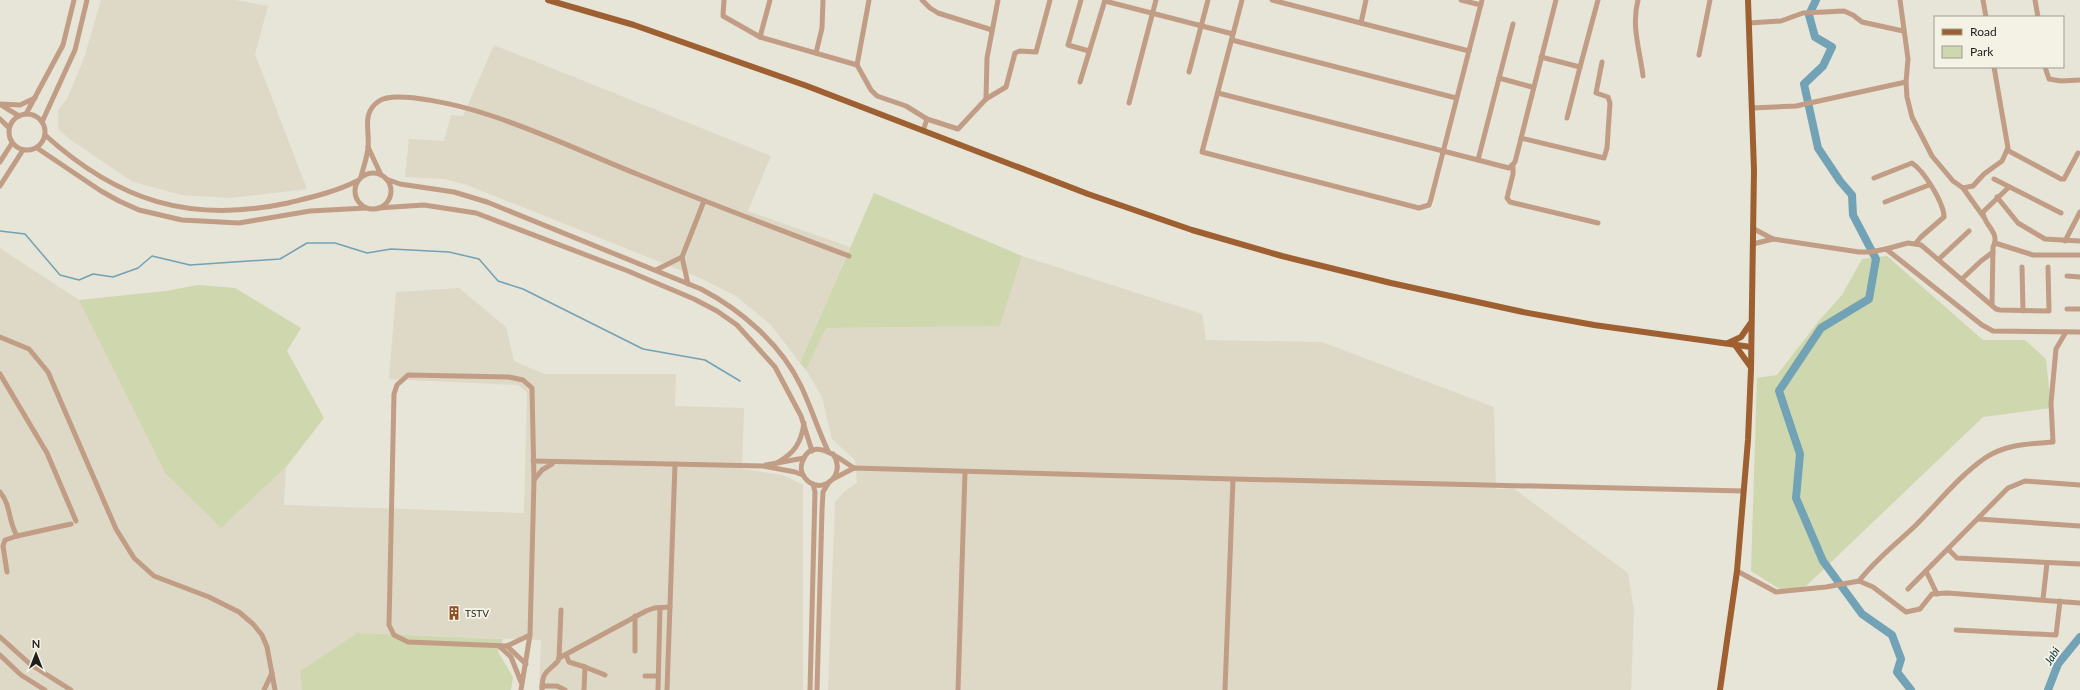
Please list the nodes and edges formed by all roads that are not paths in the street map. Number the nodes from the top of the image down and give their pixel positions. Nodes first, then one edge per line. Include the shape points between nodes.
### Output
1 (74, 0) edge
2 (87, 0) edge
3 (548, 0) edge
4 (724, 0) edge
5 (770, 0) edge
6 (823, 0) edge
7 (869, 0) edge
8 (922, 0) edge
9 (998, 0) edge
10 (1050, 0) edge
11 (1081, 0) edge
12 (1105, 0) edge
13 (1156, 0) edge
14 (1208, 0) edge
15 (1242, 0) edge
16 (1272, 0) edge
17 (1366, 0) edge
18 (1461, 0) edge
19 (1556, 0) edge
20 (1598, 0) edge
21 (1638, 0) edge
22 (1710, 0) edge
23 (1748, 0) edge
24 (1900, 0) edge
25 (1983, 0) edge
26 (2035, 0) edge
27 (1481, 3) edge
28 (1152, 13) junction
29 (1986, 16) edge
30 (2038, 16) edge
31 (1360, 23) junction
32 (1749, 23) junction
33 (1513, 24) dead end
34 (1202, 26) junction
35 (992, 30) junction
36 (1903, 31) junction
37 (760, 37) junction
38 (1232, 37) junction
39 (1090, 51) junction
40 (1469, 51) junction
41 (816, 52) junction
42 (1698, 55) dead end
43 (1541, 56) junction
44 (1602, 62) dead end
45 (858, 65) junction
46 (1580, 67) junction
47 (1994, 68) edge
48 (2045, 68) edge
49 (1189, 72) dead end
50 (1644, 76) dead end
51 (1499, 78) junction
52 (2080, 80) edge
53 (1080, 82) dead end
54 (1906, 82) junction
55 (1532, 87) junction
56 (1218, 93) junction
57 (37, 96) junction
58 (1456, 98) junction
59 (986, 100) junction
60 (1129, 103) dead end
61 (0, 104) edge
62 (1752, 108) junction
63 (26, 114) junction
64 (19, 116) junction
65 (1567, 118) dead end
66 (0, 119) edge
67 (927, 119) junction
68 (42, 122) junction
69 (9, 128) junction
70 (923, 131) junction
71 (45, 134) junction
72 (1521, 138) junction
73 (12, 143) junction
74 (368, 147) junction
75 (37, 148) junction
76 (23, 150) junction
77 (2008, 150) junction
78 (1443, 151) junction
79 (2078, 153) dead end
80 (1478, 160) junction
81 (0, 162) edge
82 (1513, 166) junction
83 (381, 175) junction
84 (1874, 178) dead end
85 (359, 179) junction
86 (386, 179) junction
87 (1994, 179) dead end
88 (1929, 185) junction
89 (0, 186) edge
90 (2009, 187) junction
91 (1963, 188) junction
92 (1997, 198) junction
93 (704, 201) junction
94 (1885, 202) dead end
95 (366, 208) junction
96 (378, 208) junction
97 (2080, 212) edge
98 (2061, 213) dead end
99 (1983, 216) junction
100 (1598, 222) dead end
101 (1754, 229) junction
102 (1969, 231) dead end
103 (1773, 239) junction
104 (2065, 241) junction
105 (2080, 241) edge
106 (1916, 243) junction
107 (1995, 243) junction
108 (1753, 244) junction
109 (1884, 249) junction
110 (1993, 252) junction
111 (2080, 255) edge
112 (849, 256) dead end
113 (682, 257) junction
114 (1939, 259) junction
115 (2022, 266) dead end
116 (2048, 266) dead end
117 (656, 270) junction
118 (2067, 276) dead end
119 (2080, 277) edge
120 (1962, 279) junction
121 (688, 284) junction
122 (1992, 305) junction
123 (2067, 309) dead end
124 (2080, 309) edge
125 (2023, 311) junction
126 (1752, 320) junction
127 (2066, 332) junction
128 (2080, 332) edge
129 (0, 337) edge
130 (1728, 343) junction
131 (1735, 344) junction
132 (1751, 347) junction
133 (1751, 369) junction
134 (0, 374) edge
135 (804, 422) junction
136 (812, 451) junction
137 (830, 453) junction
138 (804, 458) junction
139 (533, 461) junction
140 (554, 463) junction
141 (777, 463) junction
142 (675, 464) junction
143 (763, 466) junction
144 (854, 468) junction
145 (965, 472) junction
146 (803, 475) junction
147 (534, 480) junction
148 (831, 480) junction
149 (1233, 480) junction
150 (813, 484) junction
151 (2080, 485) edge
152 (1744, 491) junction
153 (0, 492) edge
154 (1978, 519) junction
155 (76, 521) dead end
156 (71, 524) dead end
157 (2080, 526) edge
158 (17, 536) junction
159 (1948, 549) junction
160 (2047, 563) junction
161 (2080, 564) edge
162 (1737, 571) junction
163 (1926, 571) junction
164 (7, 572) dead end
165 (1858, 582) junction
166 (1908, 589) dead end
167 (1937, 594) junction
168 (2044, 599) junction
169 (2060, 601) junction
170 (2080, 603) edge
171 (670, 607) junction
172 (660, 608) junction
173 (561, 610) dead end
174 (636, 616) junction
175 (1956, 630) dead end
176 (530, 635) junction
177 (0, 637) edge
178 (498, 646) junction
179 (507, 646) junction
180 (635, 650) dead end
181 (0, 655) edge
182 (566, 655) junction
183 (559, 658) junction
184 (526, 664) junction
185 (585, 666) junction
186 (272, 672) junction
187 (605, 675) dead end
188 (645, 676) dead end
189 (658, 676) junction
190 (521, 688) edge
191 (542, 688) edge
192 (45, 690) edge
193 (71, 690) edge
194 (264, 690) edge
195 (275, 690) edge
196 (565, 690) edge
197 (584, 690) edge
198 (658, 690) edge
199 (667, 690) edge
200 (810, 690) edge
201 (817, 690) edge
202 (958, 690) edge
203 (1225, 690) edge
204 (1720, 690) edge

1 - 57 street via 63,45
2 - 68 street via 75,50
3 - 70 main road via 634,25 807,86
4 - 37 street via 723,16
5 - 37 street
6 - 41 street via 822,28
7 - 45 street
8 - 35 street via 938,13
9 - 35 street
10 - 59 street via 1036,52 1014,53 1006,87
11 - 39 street via 1068,45
12 - 28 street
12 - 39 street
13 - 28 street
14 - 34 street
15 - 38 street
16 - 31 street
17 - 31 street
18 - 27 street
19 - 43 street
20 - 46 street
21 - 50 street via 1635,34
22 - 42 street
23 - 32 main road
24 - 36 street
25 - 29 street
26 - 30 street
27 - 40 street
28 - 34 street
28 - 60 street
31 - 40 street
32 - 36 street via 1781,21 1803,13 1844,11 1862,22
32 - 62 main road
33 - 51 street
34 - 38 street
34 - 49 street
35 - 59 street via 986,69
36 - 54 street via 1908,60
37 - 41 street
38 - 56 street
38 - 58 street
39 - 53 street
40 - 58 street
41 - 45 street
43 - 46 street
43 - 55 street
44 - 72 street via 1596,91 1598,95 1610,100 1604,158
45 - 67 street via 877,96 906,106
46 - 65 street
47 - 77 street
48 - 52 street via 2049,79 2061,82
51 - 55 street
51 - 80 street
54 - 62 street via 1796,106
54 - 91 street via 1910,111 1918,131 1932,156 1953,181
55 - 72 street
56 - 78 street
56 - 78 street via 1202,152 1419,208 1429,205
57 - 61 street via 23,104
57 - 63 street
58 - 78 street
59 - 67 street via 958,129
61 - 64 street
62 - 101 main road
63 - 64 street
63 - 68 street via 35,116
64 - 69 street
66 - 69 street
67 - 70 street
68 - 71 street
69 - 73 street
70 - 130 main road via 1096,197 1192,230 1282,256 1523,312 1594,325
71 - 75 street via 44,140
71 - 85 street via 76,161 107,182 150,200 183,208 220,211 254,209 337,191
72 - 82 street
73 - 76 street
73 - 81 street
74 - 83 street
74 - 85 street
74 - 93 street via 368,115 379,101 400,97 423,99 492,116
75 - 76 street
75 - 95 street via 119,201 139,210 182,220 239,223 310,211
76 - 89 street
77 - 79 street via 2061,179 2064,179
77 - 91 street via 2002,162 1984,174 1973,186
78 - 80 street
80 - 82 street via 1504,168
82 - 100 street via 1507,198 1510,202
83 - 85 street via 371,173
83 - 86 street
84 - 88 street via 1912,163
85 - 95 street via 355,187 356,199
86 - 96 street via 391,190 390,196 388,201
86 - 117 street via 400,184 454,192 487,202
87 - 90 street
88 - 94 street
88 - 106 street via 1940,200 1944,217
90 - 92 street
90 - 98 street
91 - 99 street
92 - 99 street via 1985,209
92 - 104 street via 2018,223 2045,239
93 - 112 street
93 - 113 street
95 - 96 street
96 - 135 street via 424,206 476,213 694,299 737,325 758,346 775,367
97 - 104 street
99 - 107 street via 1995,234
101 - 103 street
101 - 108 main road
102 - 114 street
103 - 108 street
103 - 109 street via 1870,252
104 - 105 street
106 - 109 street
106 - 114 street
107 - 110 street
107 - 111 street via 2033,254
108 - 126 main road
109 - 127 street via 1987,329 2001,332
110 - 120 street
110 - 122 street
113 - 117 street
113 - 121 street
114 - 120 street
115 - 125 street
116 - 125 street via 2050,309
117 - 121 street
118 - 119 street
120 - 122 street
121 - 137 street via 724,301 770,342 800,384
122 - 125 street via 2000,310
123 - 124 street
126 - 130 main road via 1741,337
126 - 132 main road
127 - 128 street
127 - 165 street via 2056,349 2051,403 2053,442 2016,444 1986,457 1868,569
129 - 186 street via 29,349 48,372 116,529 134,558 154,576 209,597 239,612 262,635
130 - 131 main road
131 - 132 main road
131 - 133 main road
132 - 133 main road
133 - 152 main road
134 - 155 street via 48,453
135 - 136 street
135 - 141 street via 799,445 790,456
136 - 137 street via 817,449
136 - 138 street
137 - 144 street
137 - 148 street via 838,464 838,469
138 - 141 street
138 - 146 street
139 - 140 street
139 - 147 street
139 - 178 street via 534,392 523,380 509,377 415,374 402,379 397,385 394,394 389,625 394,635 402,641
140 - 142 street
140 - 147 street via 542,470
141 - 143 street
142 - 143 street
142 - 171 street
143 - 146 street
144 - 145 street
144 - 148 street
145 - 149 street
145 - 202 street
146 - 150 street
147 - 176 street
148 - 150 street via 818,485
148 - 201 street via 823,492
149 - 152 street
149 - 203 street
150 - 200 street
151 - 154 street via 2025,481 2008,488
152 - 162 main road
153 - 158 street via 9,506 11,526
154 - 157 street
154 - 159 street
156 - 158 street
158 - 164 street via 4,543
159 - 160 street via 1957,558
159 - 163 street
160 - 161 street
160 - 168 street
162 - 165 street via 1776,592
162 - 204 main road
163 - 166 street
163 - 167 street
165 - 167 street via 1873,587 1906,612 1920,609 1932,594
167 - 168 street
168 - 169 street
169 - 170 street
169 - 175 street via 2056,635
171 - 172 street
171 - 199 street
172 - 174 street
172 - 189 street
173 - 183 street
174 - 180 street
174 - 182 street
176 - 179 street
176 - 184 street
177 - 193 street via 30,664
178 - 179 street
178 - 190 street via 511,656
179 - 184 street
181 - 192 street via 21,675
182 - 183 street
182 - 185 street via 569,662
183 - 191 street via 547,669 542,679
184 - 190 street
185 - 187 street
185 - 197 street
186 - 194 street
186 - 195 street
188 - 189 street
189 - 198 street
191 - 196 street via 557,686

